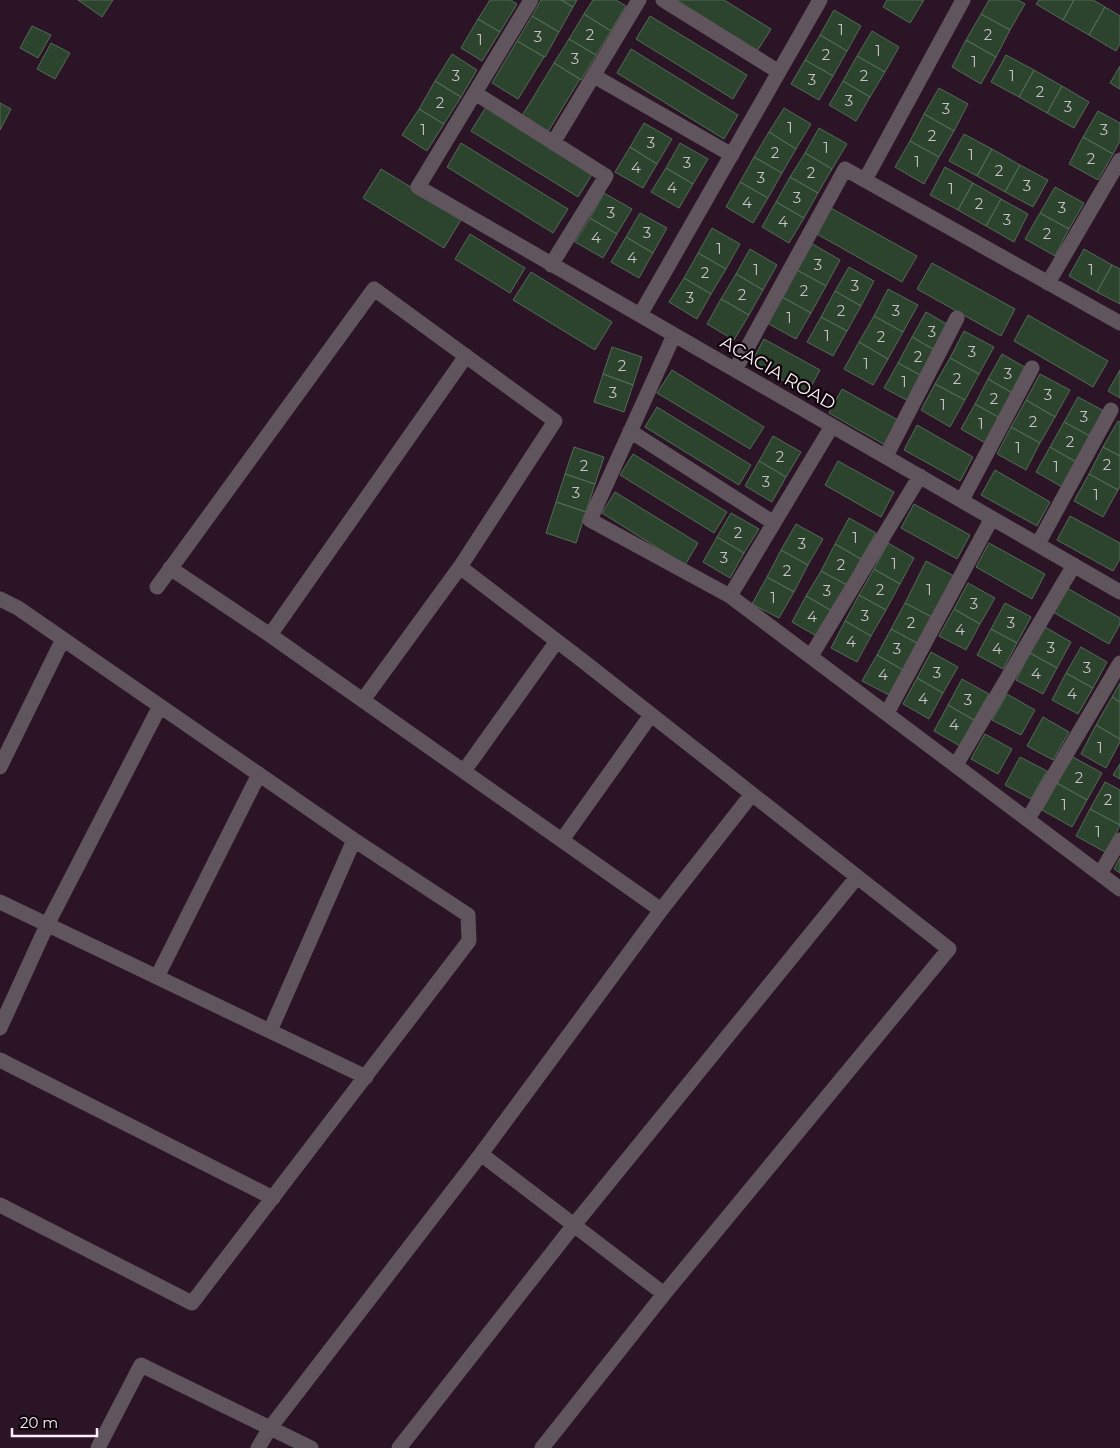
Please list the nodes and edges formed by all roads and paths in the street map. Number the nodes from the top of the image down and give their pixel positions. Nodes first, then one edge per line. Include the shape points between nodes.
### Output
1 (531, 0) edge
2 (639, 0) edge
3 (663, 0) edge
4 (820, 0) edge
5 (963, 0) edge
6 (779, 72) junction
7 (594, 76) junction
8 (475, 94) junction
9 (553, 143) junction
10 (732, 155) junction
11 (1120, 160) edge
12 (865, 180) junction
13 (551, 264) junction
14 (1048, 283) junction
15 (640, 315) junction
16 (957, 318) dead end
17 (1120, 323) edge
18 (674, 335) junction
19 (466, 356) junction
20 (1032, 368) dead end
21 (735, 370) junction
22 (1111, 410) dead end
23 (832, 426) junction
24 (630, 431) junction
25 (886, 456) junction
26 (920, 476) junction
27 (962, 500) junction
28 (992, 518) junction
29 (774, 523) junction
30 (1038, 544) junction
31 (1074, 565) junction
32 (460, 567) junction
33 (170, 568) junction
34 (1118, 586) edge
35 (157, 587) dead end
36 (730, 596) junction
37 (0, 599) edge
38 (270, 635) junction
39 (63, 639) junction
40 (557, 641) junction
41 (811, 656) junction
42 (1120, 663) edge
43 (364, 700) junction
44 (160, 706) junction
45 (887, 713) junction
46 (651, 715) junction
47 (956, 765) junction
48 (0, 767) edge
49 (464, 771) junction
50 (259, 774) junction
51 (752, 794) junction
52 (1028, 819) junction
53 (354, 840) junction
54 (562, 840) junction
55 (1120, 840) edge
56 (1100, 874) junction
57 (857, 877) junction
58 (1120, 889) edge
59 (0, 902) edge
60 (661, 910) junction
61 (47, 925) junction
62 (157, 977) junction
63 (0, 1028) edge
64 (270, 1031) junction
65 (0, 1060) edge
66 (366, 1077) junction
67 (481, 1154) junction
68 (273, 1198) junction
69 (0, 1205) edge
70 (574, 1225) junction
71 (664, 1294) junction
72 (270, 1428) junction
73 (98, 1448) edge
74 (258, 1448) edge
75 (312, 1448) edge
76 (399, 1448) edge
77 (542, 1448) edge

1 - 8 street
2 - 7 street
3 - 6 street
4 - 6 street
5 - 12 street
6 - 10 street
7 - 9 street
7 - 10 street
8 - 9 street
8 - 13 street, ACACIA ROAD via 418,187
9 - 13 street via 606,176
10 - 15 street
11 - 14 street
12 - 14 street
12 - 21 street via 845,169
13 - 15 street, ACACIA ROAD
14 - 17 street
15 - 18 street, ACACIA ROAD
16 - 25 street
18 - 21 street, ACACIA ROAD
18 - 24 street
19 - 32 street via 555,421
19 - 33 street via 374,289
19 - 38 street
20 - 27 street
21 - 23 street, ACACIA ROAD
22 - 30 street
23 - 25 street, ACACIA ROAD
23 - 29 street
24 - 29 street
24 - 36 street via 590,520
25 - 26 street, ACACIA ROAD
26 - 27 street, ACACIA ROAD
26 - 41 street
27 - 28 street, ACACIA ROAD
28 - 30 street, ACACIA ROAD
28 - 45 street
29 - 36 street
30 - 31 street, ACACIA ROAD
31 - 34 street, ACACIA ROAD
31 - 47 street
32 - 40 street
32 - 43 street
33 - 35 street
33 - 38 street
36 - 41 street
37 - 39 street
38 - 43 street
39 - 44 street
39 - 48 street
40 - 46 street
40 - 49 street
41 - 45 street
42 - 52 street
43 - 49 street
44 - 50 street
44 - 61 street
45 - 47 street
46 - 51 street
46 - 54 street
47 - 52 street
49 - 54 street
50 - 53 street
50 - 62 street
51 - 57 street
51 - 60 street
52 - 56 street
53 - 64 street
53 - 66 street via 468,915 469,941
54 - 60 street
55 - 56 street
56 - 58 street
57 - 70 street
57 - 71 street via 949,949
59 - 61 street
60 - 67 street
61 - 62 street
61 - 63 street
62 - 64 street
64 - 66 street
65 - 68 street
66 - 68 street
67 - 70 street
67 - 72 street
68 - 69 street via 192,1303
70 - 71 street
70 - 76 street
71 - 77 street
72 - 73 street via 141,1365
72 - 74 street
72 - 75 street

